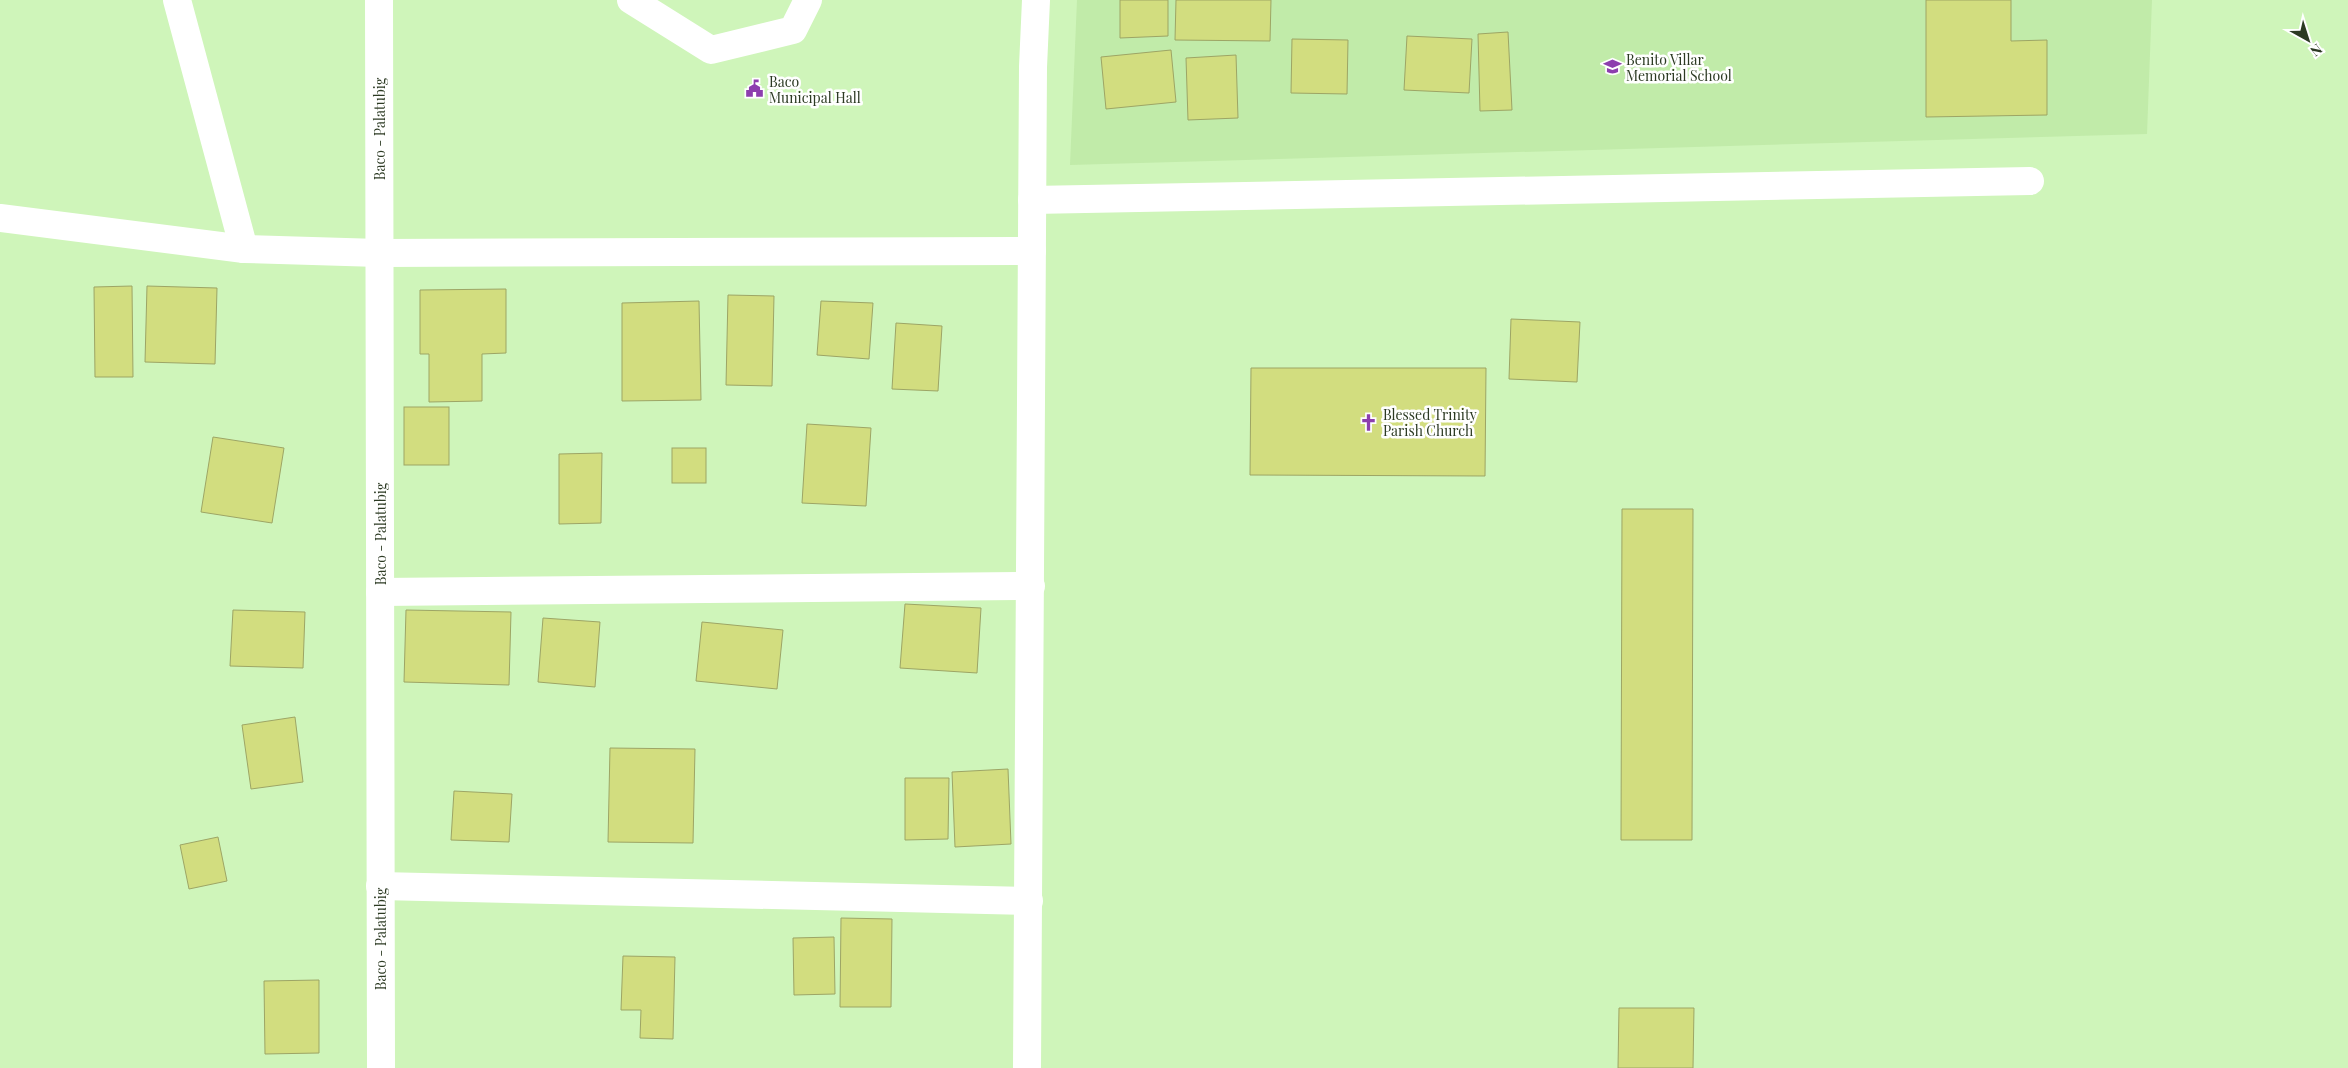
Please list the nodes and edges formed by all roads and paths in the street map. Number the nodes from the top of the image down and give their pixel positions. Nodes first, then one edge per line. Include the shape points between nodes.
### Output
1 (177, 0) edge
2 (379, 0) edge
3 (631, 0) edge
4 (808, 0) edge
5 (1036, 0) edge
6 (2030, 181) dead end
7 (1032, 200) junction
8 (0, 218) edge
9 (244, 249) junction
10 (1032, 251) junction
11 (379, 253) junction
12 (1031, 586) junction
13 (380, 592) junction
14 (380, 886) junction
15 (1029, 901) junction
16 (381, 1068) edge
17 (1027, 1068) edge

1 - 9 street
2 - 11 street, Baco - Palatubig
3 - 4 street via 711,50 793,30
5 - 7 street
6 - 7 street
7 - 10 street
8 - 9 street
9 - 11 street
10 - 11 street
10 - 12 street
11 - 13 street, Baco - Palatubig
12 - 13 street
12 - 15 street
13 - 14 street, Baco - Palatubig
14 - 15 street
14 - 16 street, Baco - Palatubig
15 - 17 street

